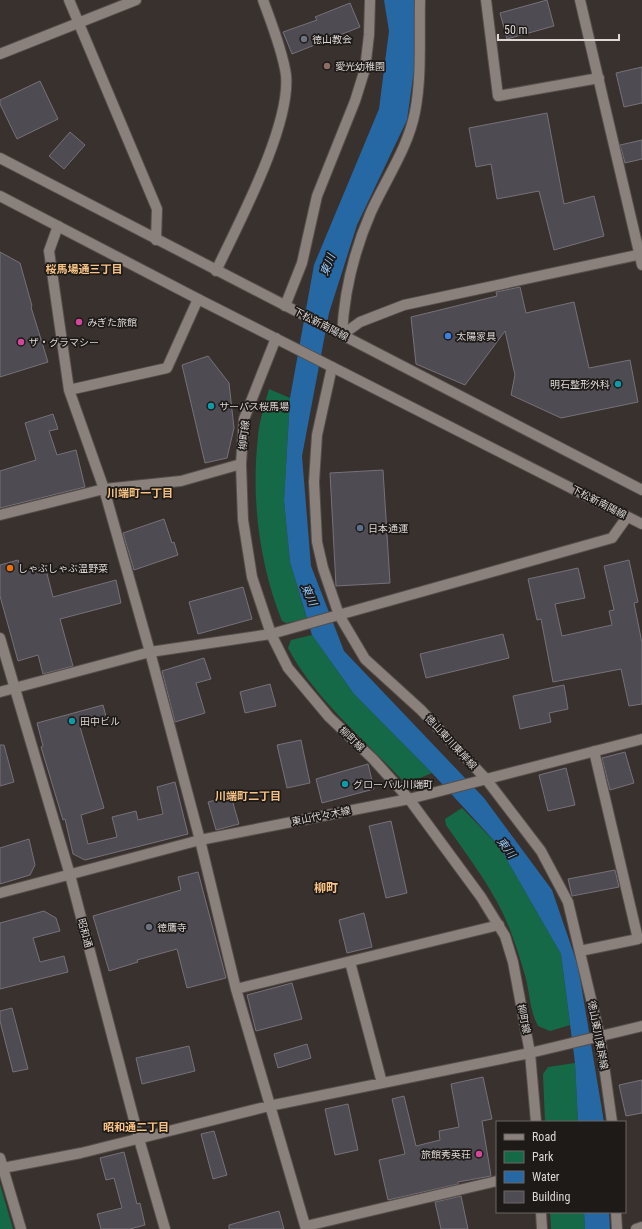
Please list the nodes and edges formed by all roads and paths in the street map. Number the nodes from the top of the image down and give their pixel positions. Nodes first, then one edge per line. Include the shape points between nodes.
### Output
1 (69, 0) edge
2 (136, 0) edge
3 (263, 0) edge
4 (370, 0) edge
5 (420, 0) edge
6 (486, 0) edge
7 (580, 0) edge
8 (78, 23) junction
9 (0, 54) edge
10 (599, 78) junction
11 (0, 158) edge
12 (0, 196) edge
13 (58, 226) junction
14 (156, 240) junction
15 (641, 254) edge
16 (642, 265) edge
17 (216, 271) junction
18 (198, 299) junction
19 (285, 306) junction
20 (342, 335) junction
21 (276, 338) junction
22 (332, 367) junction
23 (68, 390) junction
24 (241, 464) junction
25 (104, 489) junction
26 (642, 490) edge
27 (0, 515) edge
28 (627, 517) junction
29 (642, 524) edge
30 (339, 615) junction
31 (271, 634) junction
32 (0, 638) edge
33 (150, 652) junction
34 (15, 688) junction
35 (0, 692) edge
36 (642, 739) edge
37 (594, 751) junction
38 (482, 781) junction
39 (409, 799) junction
40 (200, 840) junction
41 (70, 875) junction
42 (0, 893) edge
43 (499, 926) junction
44 (580, 951) junction
45 (350, 962) junction
46 (236, 988) junction
47 (642, 1026) edge
48 (597, 1038) junction
49 (530, 1052) junction
50 (382, 1083) junction
51 (269, 1106) junction
52 (536, 1121) edge
53 (612, 1121) edge
54 (139, 1139) junction
55 (0, 1158) edge
56 (3, 1168) junction
57 (496, 1181) edge
58 (541, 1213) edge
59 (616, 1213) edge
60 (642, 1227) edge
61 (306, 1228) edge
62 (22, 1229) edge
63 (165, 1229) edge
64 (542, 1229) edge
65 (617, 1229) edge
66 (636, 1229) edge

1 - 8 street
2 - 8 street
3 - 17 street via 286,76 284,109 272,147
4 - 19 street via 365,69 317,196 302,264
5 - 20 street via 415,112 404,146 371,213 353,260 343,307
6 - 10 street via 498,96
7 - 10 street
8 - 9 street
8 - 14 street via 157,209
10 - 15 street
11 - 14 street, 下松新南陽線
12 - 13 street, 下松新南陽線
13 - 18 street, 下松新南陽線
13 - 23 street via 49,251
14 - 17 street, 下松新南陽線
15 - 16 street
15 - 20 street via 404,305 360,322
17 - 19 street, 下松新南陽線
18 - 21 street, 下松新南陽線
18 - 23 street via 167,368
19 - 20 street, 下松新南陽線
20 - 26 street, 下松新南陽線
21 - 22 street, 下松新南陽線
21 - 24 street, 柳町線 via 244,419
22 - 28 street, 下松新南陽線
22 - 30 street, 徳山東川東岸線 via 317,435 314,482 317,542
23 - 25 street
24 - 25 street via 181,481
24 - 31 street, 柳町線 via 243,520 252,577
25 - 27 street
25 - 33 street
28 - 29 street, 下松新南陽線
28 - 30 street via 612,538
30 - 31 street
30 - 38 street, 徳山東川東岸線 via 365,659 421,710
31 - 33 street
31 - 39 street, 柳町線 via 288,668 325,712
32 - 34 street, 昭和通
33 - 34 street
33 - 40 street
34 - 35 street
34 - 41 street, 昭和通
36 - 37 street, 東山代々木線
37 - 38 street, 東山代々木線
37 - 44 street via 638,939
38 - 39 street, 東山代々木線
38 - 44 street, 徳山東川東岸線 via 541,851 568,902
39 - 40 street, 東山代々木線
39 - 43 street, 柳町線 via 481,897
40 - 41 street, 東山代々木線
40 - 46 street
41 - 42 street, 東山代々木線
41 - 54 street, 昭和通
43 - 45 street
43 - 49 street, 柳町線 via 513,962
44 - 48 street, 徳山東川東岸線
45 - 46 street
45 - 50 street
46 - 51 street
47 - 48 street
48 - 49 street
48 - 53 street, 徳山東川東岸線
49 - 50 street
49 - 52 street, 柳町線
50 - 51 street
51 - 54 street
51 - 61 street
54 - 56 street
54 - 63 street, 昭和通
55 - 56 street
56 - 62 street
57 - 61 street
58 - 64 street
59 - 65 street
60 - 66 street

